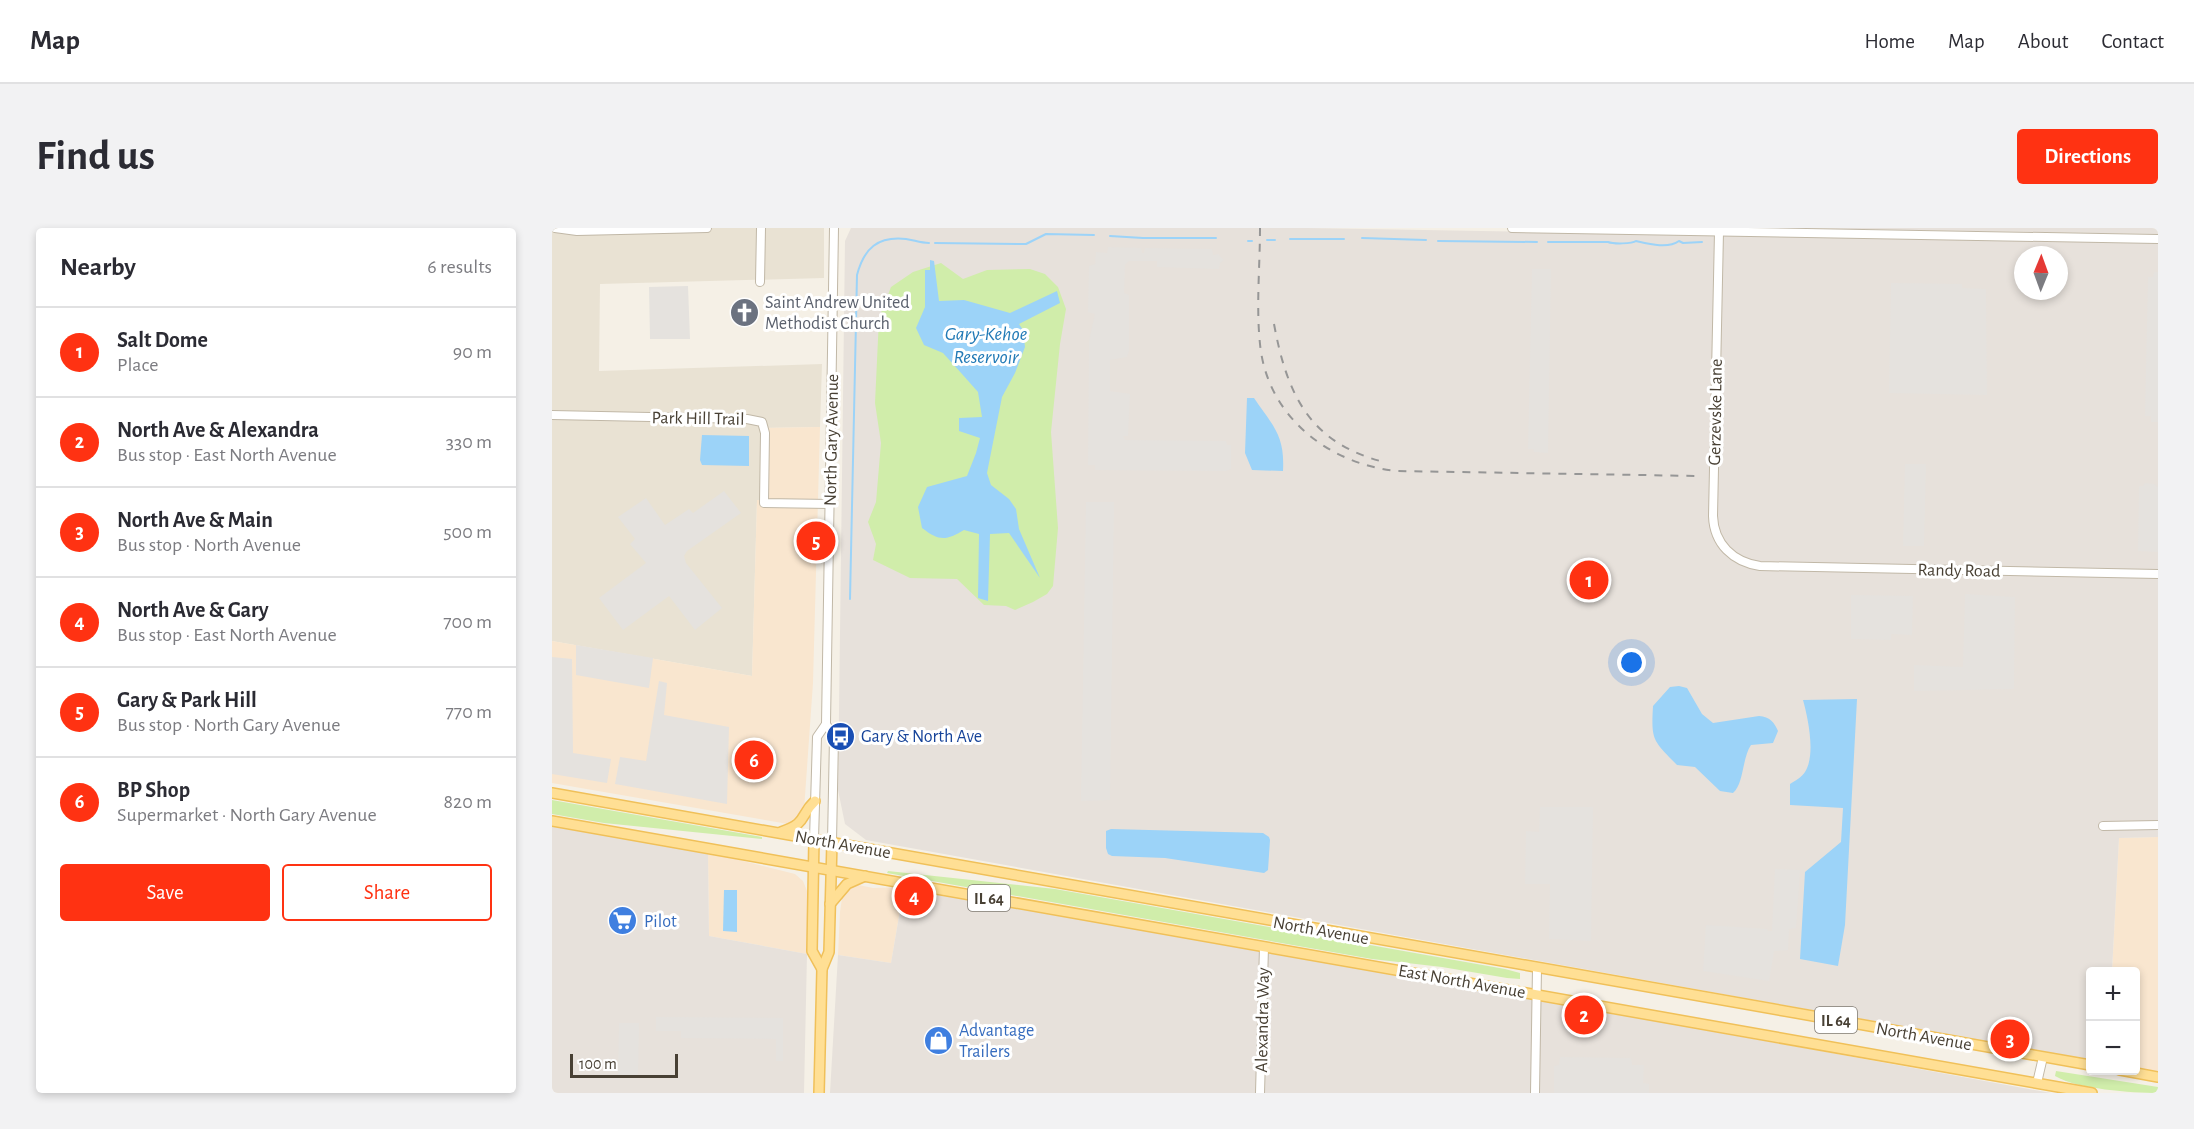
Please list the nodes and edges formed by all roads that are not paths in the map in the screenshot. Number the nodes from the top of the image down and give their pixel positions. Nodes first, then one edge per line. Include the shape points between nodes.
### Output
1 (555, 228) edge
2 (707, 228) edge
3 (761, 228) edge
4 (834, 228) edge
5 (1512, 228) edge
6 (1719, 232) junction
7 (2004, 232) edge
8 (2158, 239) edge
9 (760, 282) dead end
10 (552, 415) edge
11 (830, 504) junction
12 (1760, 566) joint
13 (2158, 574) edge
14 (825, 724) junction
15 (552, 793) edge
16 (815, 801) junction
17 (552, 821) edge
18 (2158, 825) edge
19 (2103, 826) dead end
20 (779, 833) junction
21 (814, 839) junction
22 (832, 842) junction
23 (814, 866) junction
24 (831, 870) junction
25 (865, 876) junction
26 (831, 904) junction
27 (1264, 947) junction
28 (1537, 968) junction
29 (822, 969) junction
30 (1536, 995) junction
31 (2043, 1057) junction
32 (2086, 1064) edge
33 (2140, 1074) edge
34 (2158, 1077) edge
35 (2037, 1083) junction
36 (819, 1093) edge
37 (1260, 1093) edge
38 (1535, 1093) edge
39 (2092, 1093) edge

1 - 2 street
3 - 9 street
4 - 11 street, North Gary Avenue
5 - 6 street
6 - 7 street
6 - 12 street, Gerzevske Lane via 1713,525 1721,547 1741,561
7 - 8 street
10 - 11 street, Park Hill Trail via 747,418 762,422 764,503
11 - 14 street, North Gary Avenue
12 - 13 street, Randy Road
14 - 16 street, North Gary Avenue via 817,737
14 - 22 street, North Gary Avenue via 834,737
15 - 20 main road, North Avenue / IL 64
16 - 20 main road via 801,822
16 - 21 street, North Gary Avenue
17 - 23 main road, North Avenue / IL 64
18 - 19 street
20 - 21 main road, North Avenue / IL 64
21 - 22 main road, North Avenue / IL 64
21 - 23 main road
22 - 24 main road, North Gary Avenue
22 - 28 main road, North Avenue / IL 64
23 - 24 main road, North Avenue / IL 64
23 - 29 main road via 812,951
24 - 25 main road, East North Avenue / IL 64
24 - 26 main road, North Gary Avenue
25 - 26 main road via 847,884
25 - 27 main road, East North Avenue / IL 64
26 - 29 main road, North Gary Avenue via 829,952
27 - 30 main road, East North Avenue / IL 64
27 - 37 street, Alexandra Way
28 - 30 street
28 - 31 main road, North Avenue / IL 64
29 - 36 main road
30 - 35 main road, East North Avenue / IL 64
30 - 38 street
31 - 32 main road, North Avenue / IL 64
31 - 35 street
33 - 34 main road
35 - 39 main road, East North Avenue / IL 64

